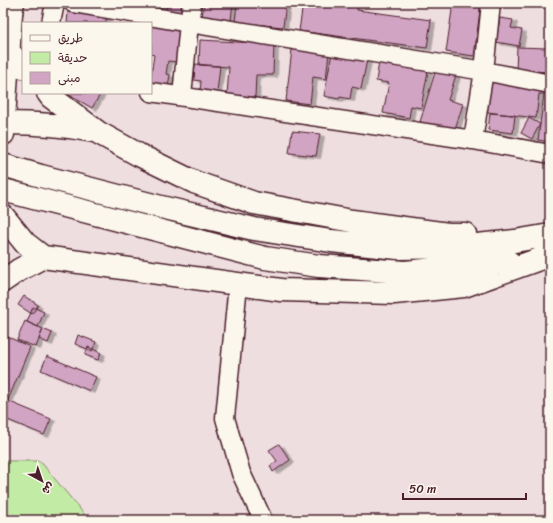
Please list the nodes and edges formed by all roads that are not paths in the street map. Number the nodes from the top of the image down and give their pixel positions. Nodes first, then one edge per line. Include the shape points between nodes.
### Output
1 (54, 3) edge
2 (73, 3) edge
3 (192, 3) edge
4 (491, 3) edge
5 (10, 6) edge
6 (51, 22) edge
7 (189, 24) junction
8 (16, 59) edge
9 (484, 71) junction
10 (550, 84) edge
11 (152, 92) edge
12 (49, 94) edge
13 (182, 96) junction
14 (3, 129) edge
15 (99, 132) junction
16 (473, 140) junction
17 (550, 154) edge
18 (3, 165) edge
19 (3, 190) edge
20 (3, 216) edge
21 (550, 234) edge
22 (43, 257) junction
23 (548, 257) edge
24 (3, 281) edge
25 (238, 284) junction
26 (263, 520) edge

1 - 6 street
2 - 7 street
3 - 7 street
4 - 9 street
5 - 8 main road
7 - 9 street
7 - 13 street
8 - 14 main road
9 - 10 street
9 - 16 street
11 - 13 street
12 - 15 main road
13 - 16 street
14 - 15 main road via 28,123 52,124
15 - 21 main road via 194,182 254,203 352,221 448,234
16 - 17 street
18 - 21 main road via 254,229 330,241 398,248 458,247 515,241
19 - 23 main road via 266,258 319,266 405,272
20 - 22 main road via 25,243
22 - 24 main road
22 - 25 main road
23 - 25 main road via 464,286 394,294 281,290
25 - 26 street via 225,418 241,473

